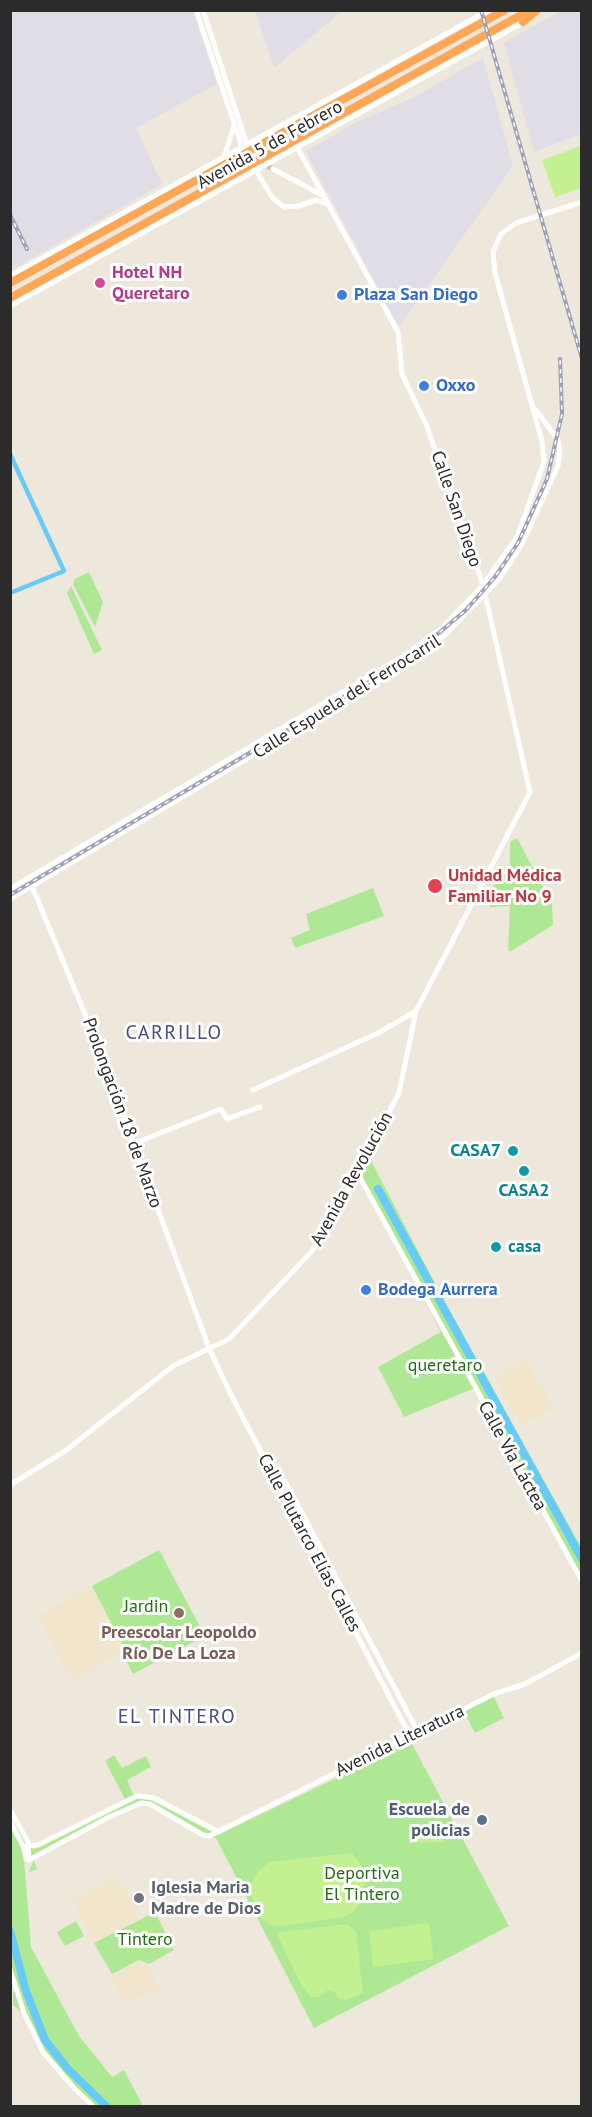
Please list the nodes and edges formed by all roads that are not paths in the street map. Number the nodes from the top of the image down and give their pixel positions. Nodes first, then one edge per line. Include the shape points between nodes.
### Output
1 (197, 10) edge
2 (203, 10) edge
3 (505, 10) edge
4 (530, 10) edge
5 (537, 10) edge
6 (544, 10) edge
7 (493, 13) edge
8 (523, 22) junction
9 (501, 30) junction
10 (363, 110) junction
11 (236, 124) junction
12 (242, 138) junction
13 (245, 146) junction
14 (297, 147) junction
15 (288, 149) tunnel mouth
16 (224, 157) junction
17 (258, 169) junction
18 (273, 170) tunnel mouth
19 (203, 173) dead end
20 (324, 196) junction
21 (582, 202) edge
22 (329, 205) junction
23 (124, 212) junction
24 (83, 243) junction
25 (100, 251) junction
26 (47, 257) junction
27 (70, 271) junction
28 (10, 276) edge
29 (10, 283) edge
30 (10, 298) edge
31 (10, 306) edge
32 (532, 404) junction
33 (483, 585) junction
34 (485, 595) junction
35 (92, 842) junction
36 (96, 848) junction
37 (29, 879) junction
38 (480, 885) joint
39 (32, 886) junction
40 (10, 889) edge
41 (10, 899) edge
42 (416, 1011) junction
43 (253, 1090) dead end
44 (260, 1107) dead end
45 (135, 1143) junction
46 (357, 1172) junction
47 (209, 1348) junction
48 (282, 1482) junction
49 (10, 1485) edge
50 (582, 1581) edge
51 (582, 1653) edge
52 (418, 1732) junction
53 (410, 1736) junction
54 (10, 1810) edge
55 (10, 1821) edge
56 (219, 1832) junction
57 (26, 1845) junction
58 (10, 1969) edge
59 (93, 2106) edge

1 - 11 street
2 - 12 street
3 - 7 highway, Avenida 5 de Febrero
4 - 9 highway, Avenida 5 de Febrero
5 - 8 highway
6 - 8 street, Avenida 5 de Febrero
7 - 13 street, Avenida 5 de Febrero via 465,24
7 - 24 highway, Avenida 5 de Febrero
8 - 9 street, Avenida 5 de Febrero
9 - 10 street, Avenida 5 de Febrero
9 - 25 highway, Avenida 5 de Febrero
10 - 14 street, Avenida 5 de Febrero
10 - 15 street
11 - 12 street
11 - 16 street
12 - 13 street
13 - 16 street, Avenida 5 de Febrero
13 - 17 street
14 - 17 street, Avenida 5 de Febrero
14 - 20 street, Calle San Diego
16 - 23 street, Avenida 5 de Febrero
17 - 22 street via 262,182 284,207 317,200
17 - 27 street, Avenida 5 de Febrero
18 - 20 street
19 - 23 street via 145,205
20 - 22 street, Calle San Diego
21 - 32 street, Calle Espuela del Ferrocarril via 516,223 501,234 493,252 495,273
22 - 33 street, Calle San Diego via 398,333 402,374 426,424
23 - 26 street, Avenida 5 de Febrero
24 - 26 highway
24 - 29 highway, Avenida 5 de Febrero
25 - 27 highway
25 - 30 highway, Avenida 5 de Febrero
26 - 28 street, Avenida 5 de Febrero
27 - 31 street, Avenida 5 de Febrero
32 - 33 street, Calle Espuela del Ferrocarril via 543,448 543,466 517,537
32 - 34 street, Calle Espuela del Ferrocarril via 558,440 560,460 522,544
33 - 34 street, Calle San Diego
33 - 35 street, Calle Espuela del Ferrocarril via 442,628 402,657
34 - 36 street, Calle Espuela del Ferrocarril via 420,655
34 - 38 street, Calle San Diego via 530,786
35 - 36 street
35 - 37 street, Calle Espuela del Ferrocarril
36 - 39 street, Calle Espuela del Ferrocarril
37 - 39 street, Prolongación 18 de Marzo
37 - 40 street, Calle Espuela del Ferrocarril
38 - 42 street, Avenida Revolución
39 - 41 street, Calle Espuela del Ferrocarril
39 - 45 street, Prolongación 18 de Marzo
42 - 43 street via 378,1033
42 - 46 street, Avenida Revolución via 399,1093
44 - 45 street via 227,1119 221,1109
45 - 47 street, Prolongación 18 de Marzo
46 - 47 street, Avenida Revolución via 312,1251 235,1334
46 - 50 street, Calle Vía Láctea
47 - 48 street, Calle Plutarco Elías Calles
47 - 49 street, Avenida Revolución via 173,1366 65,1451
48 - 52 street, Calle Plutarco Elías Calles
48 - 53 street, Calle Plutarco Elías Calles
51 - 52 street, Avenida Literatura via 525,1684 494,1694
52 - 53 street, Avenida Literatura
53 - 56 street, Avenida Literatura
54 - 57 street
55 - 57 street
56 - 57 street via 154,1798 137,1796 38,1845
56 - 57 street, Avenida Literatura via 203,1835 150,1804 141,1803 27,1859
58 - 59 street via 24,2013 43,2052

